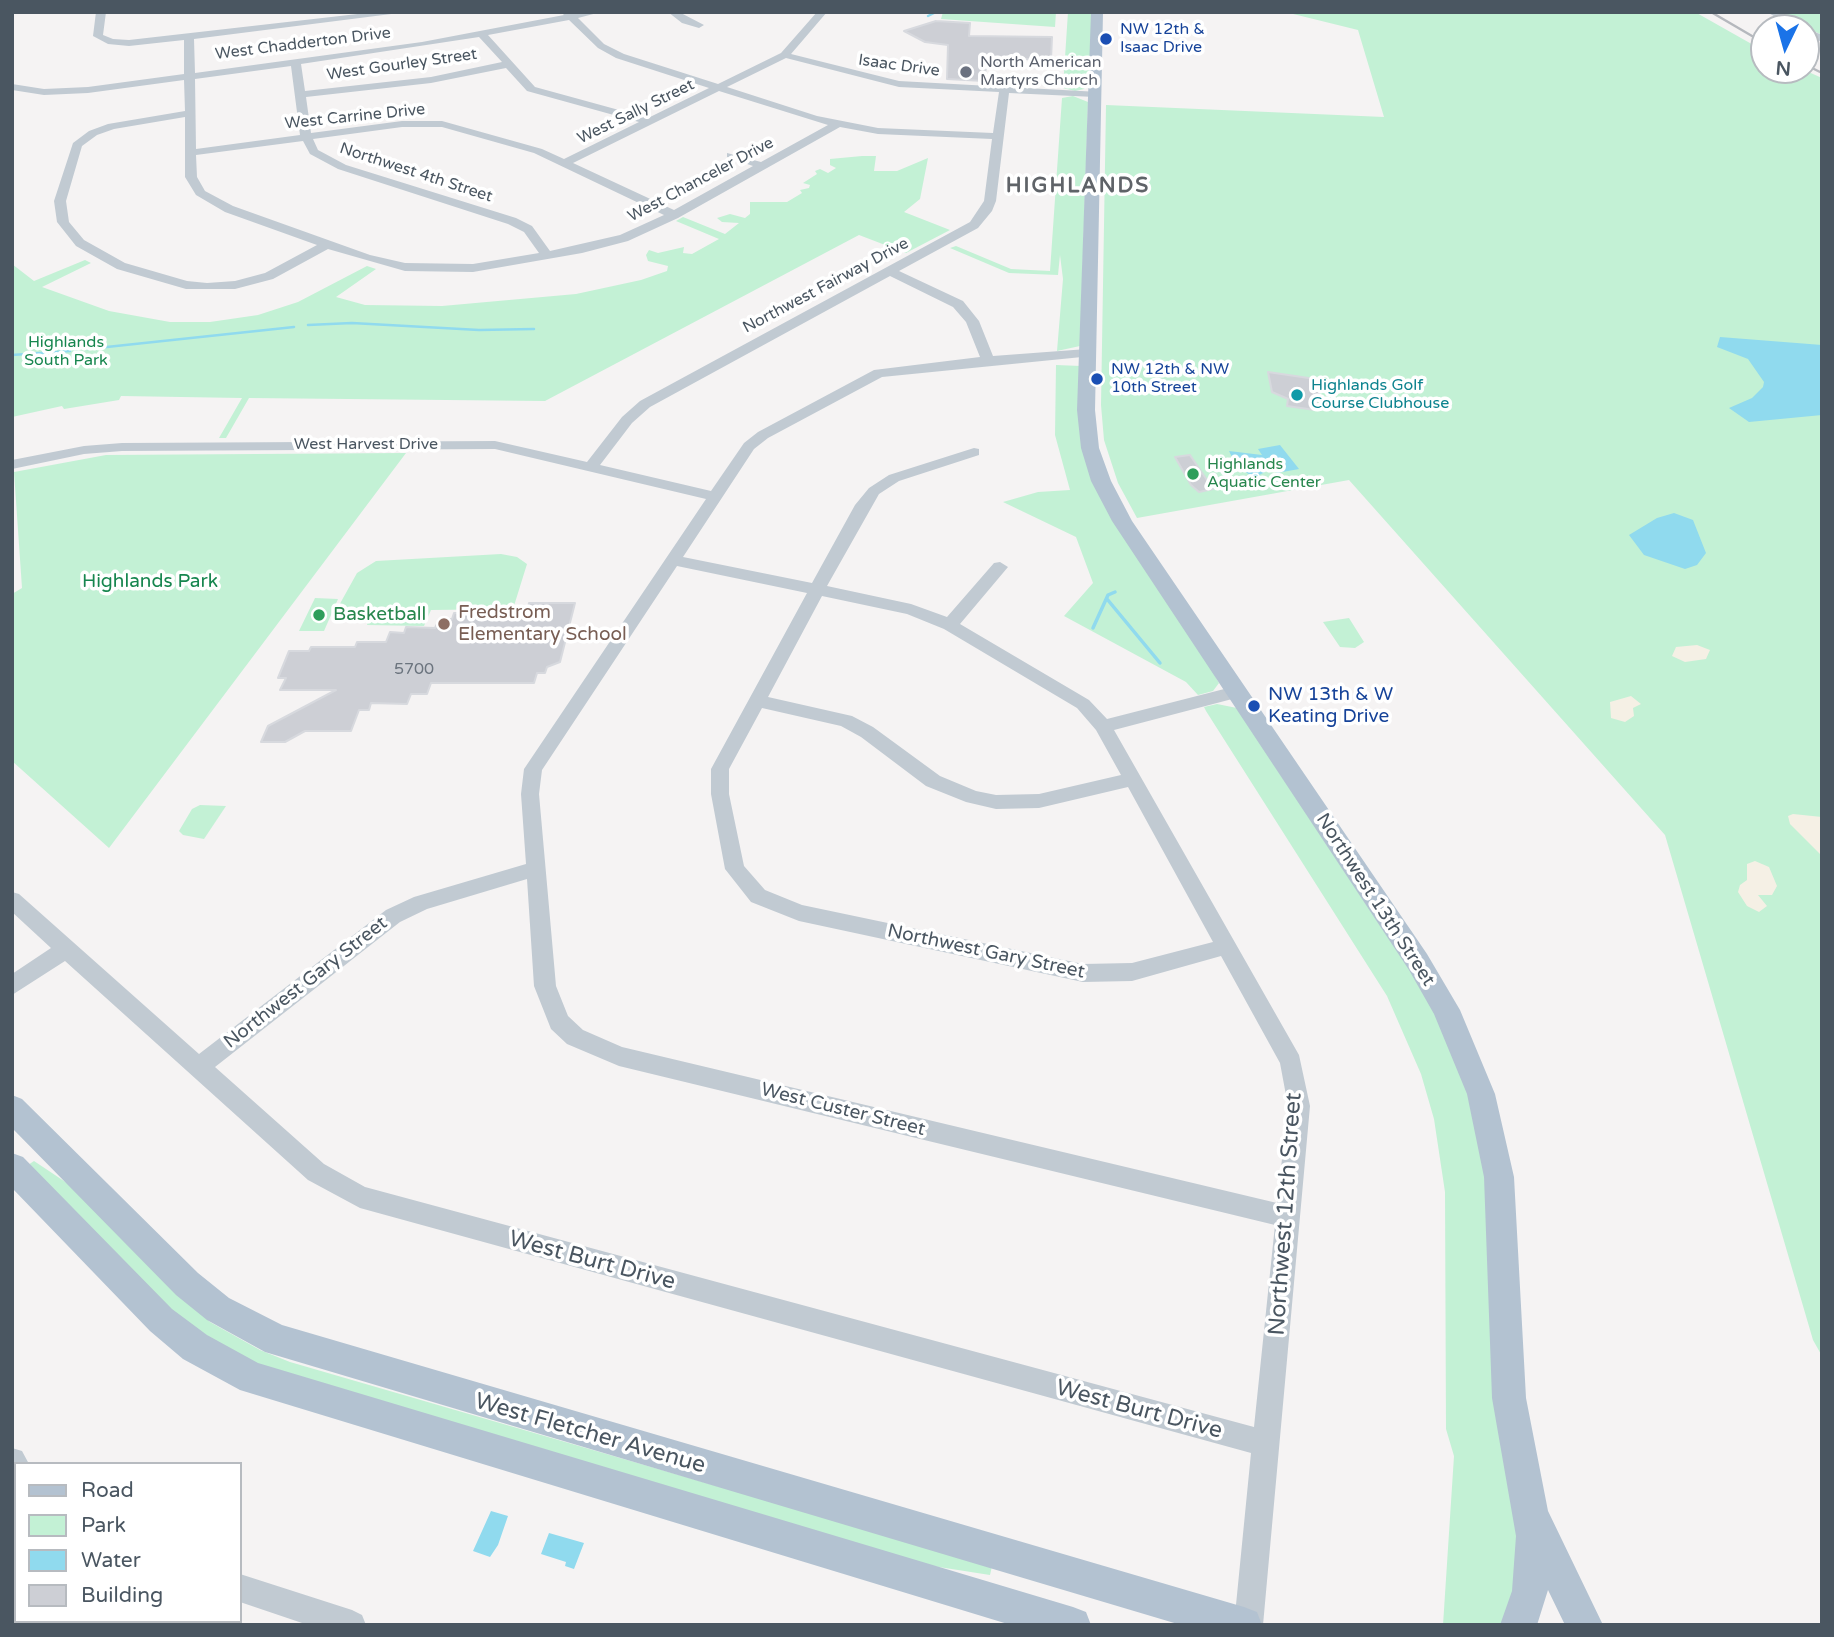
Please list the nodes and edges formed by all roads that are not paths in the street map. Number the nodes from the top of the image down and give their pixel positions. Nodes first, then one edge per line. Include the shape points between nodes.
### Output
1 (101, 12) edge
2 (402, 12) edge
3 (596, 12) edge
4 (673, 12) edge
5 (822, 12) edge
6 (1097, 12) edge
7 (568, 15) edge
8 (247, 16) dead end
9 (699, 25) dead end
10 (247, 29) junction
11 (482, 34) junction
12 (189, 36) junction
13 (785, 55) junction
14 (295, 60) junction
15 (509, 65) junction
16 (190, 75) junction
17 (12, 87) edge
18 (720, 88) junction
19 (1004, 91) junction
20 (1095, 94) junction
21 (300, 95) junction
22 (190, 113) junction
23 (650, 122) junction
24 (837, 124) junction
25 (998, 136) junction
26 (306, 137) junction
27 (190, 153) junction
28 (731, 155) dead end
29 (565, 163) junction
30 (762, 166) junction
31 (674, 215) junction
32 (328, 244) junction
33 (547, 256) junction
34 (889, 271) junction
35 (1087, 353) junction
36 (988, 360) junction
37 (974, 452) dead end
38 (12, 465) edge
39 (591, 467) junction
40 (715, 496) junction
41 (672, 561) junction
42 (1000, 567) dead end
43 (816, 590) junction
44 (950, 625) junction
45 (1236, 692) junction
46 (756, 700) junction
47 (1103, 726) junction
48 (1134, 779) junction
49 (537, 868) junction
50 (12, 900) edge
51 (1224, 947) junction
52 (66, 949) junction
53 (12, 986) edge
54 (200, 1066) junction
55 (12, 1108) edge
56 (12, 1167) edge
57 (1288, 1217) junction
58 (1266, 1444) junction
59 (1530, 1498) junction
60 (242, 1589) edge
61 (352, 1625) edge
62 (1073, 1625) edge
63 (1246, 1625) edge
64 (1518, 1625) edge
65 (1585, 1625) edge

1 - 12 street via 98,36 116,43
2 - 10 street
3 - 7 street, West Chadderton Drive
4 - 9 street
5 - 13 street
6 - 20 main road
7 - 11 street, West Chadderton Drive
7 - 18 street via 609,51
8 - 10 street
10 - 12 street
11 - 14 street, West Chadderton Drive
11 - 15 street
12 - 16 street, West Chanceler Drive
13 - 18 street, West Sally Street
13 - 19 street, Isaac Drive via 889,83
14 - 16 street, West Chadderton Drive
14 - 21 street
15 - 21 street, West Gourley Street
15 - 23 street via 536,91
16 - 17 street, West Chadderton Drive via 80,91
16 - 22 street, West Chanceler Drive
18 - 23 street, West Sally Street
18 - 24 street
19 - 20 street, Isaac Drive
19 - 25 street, Northwest Fairway Drive
20 - 35 main road
21 - 26 street
22 - 27 street, West Chanceler Drive
22 - 32 street via 112,126 77,145 60,201 63,222 80,243 114,264 207,287 269,276
23 - 29 street, West Sally Street
24 - 25 street
24 - 30 street, West Chanceler Drive
25 - 34 street, Northwest Fairway Drive via 986,211 965,231
26 - 27 street, West Carrine Drive
26 - 29 street, West Carrine Drive via 402,124 442,124
26 - 33 street, Northwest 4th Street via 314,152 330,162 519,224
27 - 32 street, West Chanceler Drive via 191,177 207,198
28 - 30 street
29 - 31 street, West Carrine Drive
30 - 31 street, West Chanceler Drive
31 - 33 street, West Chanceler Drive via 624,237
32 - 33 street, West Chanceler Drive via 384,263 421,269 473,268
34 - 36 street via 958,304 972,321
34 - 39 street, Northwest Fairway Drive via 645,404
35 - 36 street, West Custer Street
35 - 45 main road, Northwest 13th Street via 1088,434 1108,497
36 - 40 street, West Custer Street via 896,369 869,378 755,440
37 - 43 street via 894,478 874,491
38 - 39 street, West Harvest Drive via 122,447 478,444 512,447
39 - 40 street, West Harvest Drive
40 - 41 street, West Custer Street
41 - 43 street
41 - 49 street, West Custer Street via 533,769 530,794
42 - 44 street
43 - 44 street via 911,609
43 - 46 street
44 - 47 street via 1068,692
45 - 47 street
45 - 59 main road, Northwest 13th Street via 1418,962 1446,1010 1481,1094 1499,1177 1510,1398
46 - 48 street via 846,721 933,781 996,802 1039,801
46 - 51 street, Northwest Gary Street via 725,756 718,781 735,869 751,890 767,901 799,913 1083,974 1132,972
47 - 48 street, Northwest 12th Street
48 - 51 street, Northwest 12th Street
49 - 54 street, Northwest Gary Street via 421,904 386,920
49 - 57 street, West Custer Street via 545,985 551,1006 575,1037 596,1048
50 - 52 street, West Burt Drive
51 - 57 street, Northwest 12th Street via 1296,1076 1299,1105
52 - 53 street
52 - 54 street, West Burt Drive
54 - 58 street, West Burt Drive via 316,1172 360,1197
55 - 63 main road, West Fletcher Avenue via 187,1284 218,1309 277,1340
56 - 62 main road via 161,1320 204,1352 251,1378
57 - 58 street, Northwest 12th Street
58 - 63 street, Northwest 12th Street
59 - 64 main road, Northwest 13th Street via 1534,1564
59 - 65 main road, Northwest 13th Street via 1550,1555
60 - 61 street

